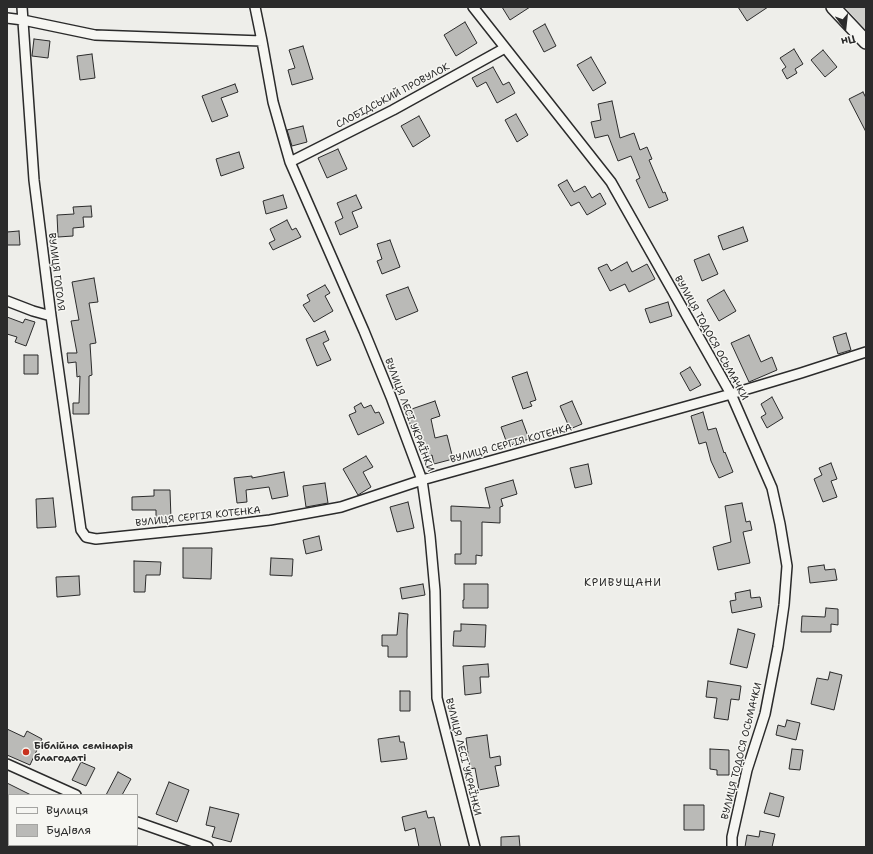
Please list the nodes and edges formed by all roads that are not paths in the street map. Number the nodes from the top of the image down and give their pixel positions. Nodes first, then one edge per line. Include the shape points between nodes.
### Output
1 (22, 7) edge
2 (255, 7) edge
3 (473, 7) edge
4 (833, 7) edge
5 (7, 18) edge
6 (23, 20) junction
7 (262, 40) junction
8 (866, 42) edge
9 (505, 48) junction
10 (290, 162) junction
11 (7, 301) edge
12 (51, 316) junction
13 (866, 352) edge
14 (731, 394) junction
15 (422, 480) junction
16 (86, 537) joint
17 (7, 764) edge
18 (74, 794) edge
19 (138, 822) edge
20 (208, 847) edge
21 (475, 847) edge
22 (732, 847) edge

1 - 6 street, ВУЛИЦЯ ГОГОЛЯ
2 - 7 street, ВУЛИЦЯ ЛЕСІ УКРАЇНКИ
3 - 9 street, ВУЛИЦЯ ТОДОСЯ ОСЬМАЧКИ
4 - 8 street
5 - 6 street
6 - 7 street via 95,35
6 - 12 street, ВУЛИЦЯ ГОГОЛЯ via 32,169
7 - 10 street, ВУЛИЦЯ ЛЕСІ УКРАЇНКИ via 273,102
9 - 10 street, СЛОБІДСЬКИЙ ПРОВУЛОК via 393,110
9 - 14 street, ВУЛИЦЯ ТОДОСЯ ОСЬМАЧКИ via 611,182
10 - 15 street, ВУЛИЦЯ ЛЕСІ УКРАЇНКИ via 364,331
11 - 12 street
12 - 16 street, ВУЛИЦЯ ГОГОЛЯ via 81,530
13 - 14 street, ВУЛИЦЯ СЕРГІЯ КОТЕНКА
14 - 15 street, ВУЛИЦЯ СЕРГІЯ КОТЕНКА
14 - 22 street, ВУЛИЦЯ ТОДОСЯ ОСЬМАЧКИ via 772,488 787,566 778,647 768,699 748,770 732,837
15 - 16 street, ВУЛИЦЯ СЕРГІЯ КОТЕНКА via 341,507 270,520 96,539
15 - 21 street, ВУЛИЦЯ ЛЕСІ УКРАЇНКИ via 435,591 437,698
17 - 18 street
19 - 20 street

